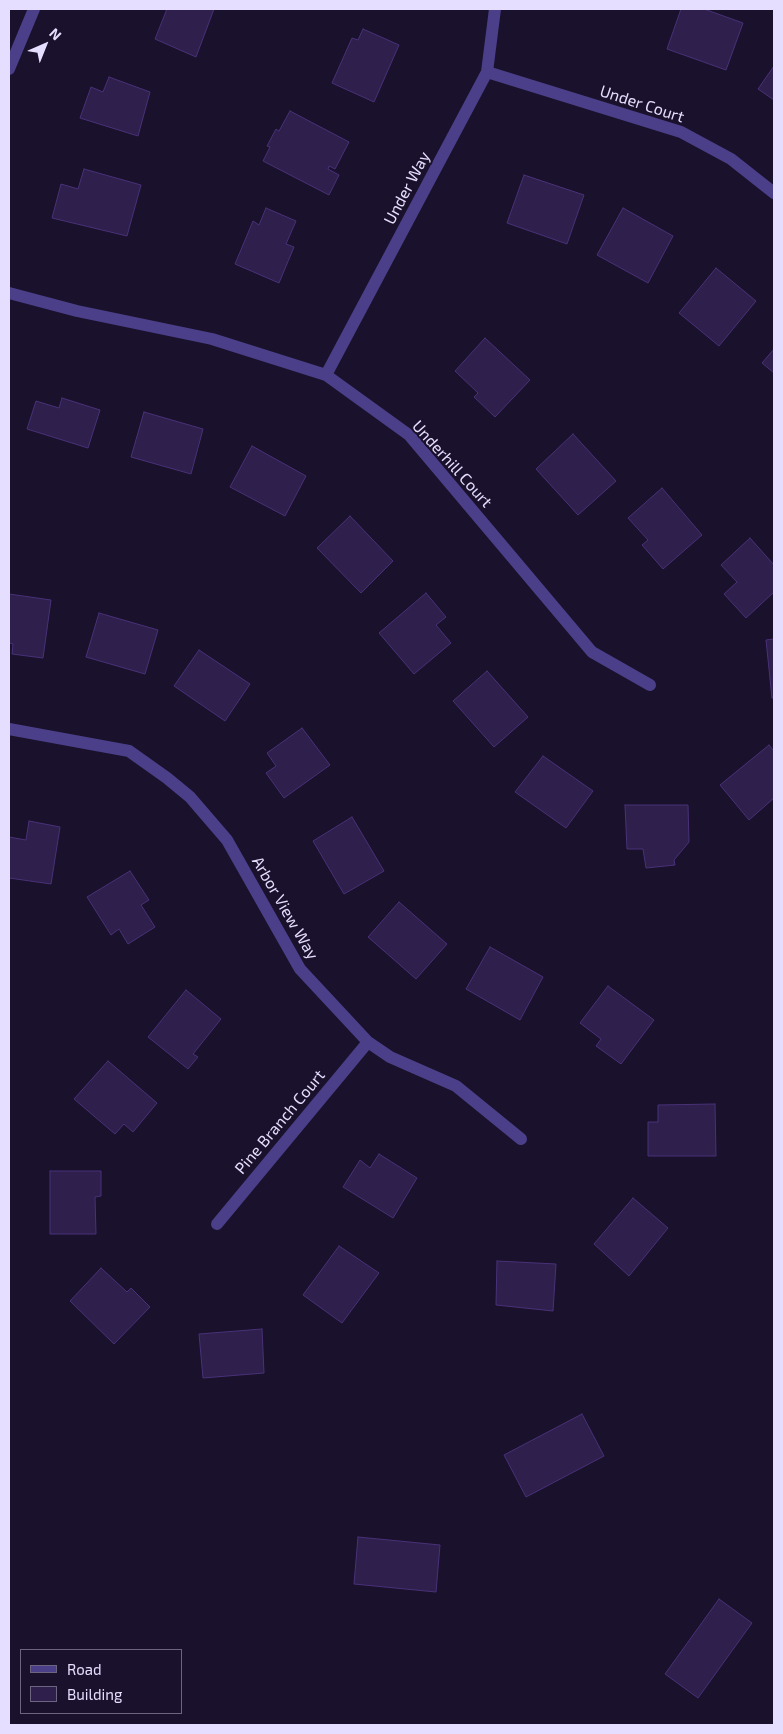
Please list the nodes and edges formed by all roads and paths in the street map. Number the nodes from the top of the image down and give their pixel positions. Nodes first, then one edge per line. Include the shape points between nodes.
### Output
1 (34, 9) edge
2 (495, 9) edge
3 (9, 69) edge
4 (487, 72) junction
5 (774, 193) edge
6 (9, 293) edge
7 (326, 375) junction
8 (650, 685) dead end
9 (9, 729) edge
10 (368, 1042) junction
11 (521, 1139) dead end
12 (217, 1224) dead end

1 - 3 street
2 - 4 street, Under Way
4 - 5 street, Under Court via 681,132 731,158
4 - 7 street, Under Way
6 - 7 street, Underhill Court via 77,311 212,339
7 - 8 street, Underhill Court via 409,435 592,652
9 - 10 street, Arbor View Way via 129,751 190,797 227,840 300,970
10 - 11 street, Arbor View Way via 390,1057 456,1086
10 - 12 street, Pine Branch Court

